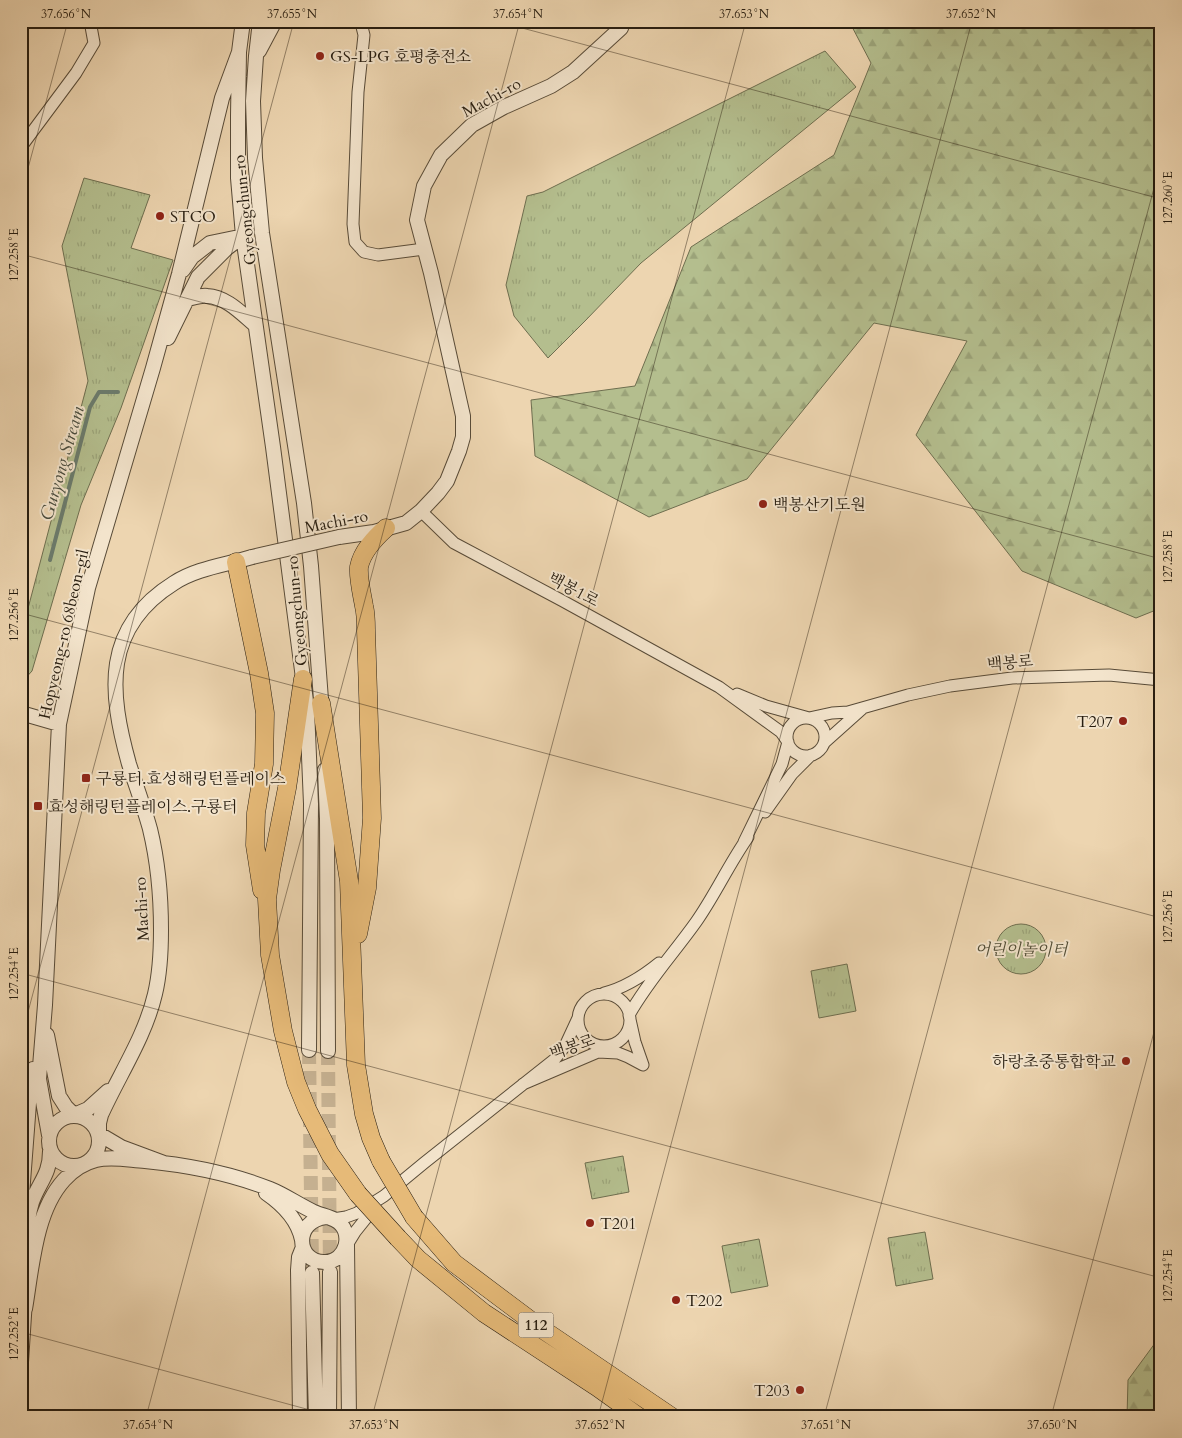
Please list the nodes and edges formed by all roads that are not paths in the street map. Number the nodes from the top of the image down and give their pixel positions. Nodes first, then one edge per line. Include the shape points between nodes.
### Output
1 (90, 21) edge
2 (243, 21) edge
3 (260, 21) edge
4 (275, 21) edge
5 (358, 21) edge
6 (623, 21) edge
7 (239, 52) junction
8 (256, 56) junction
9 (21, 146) edge
10 (262, 233) junction
11 (243, 236) junction
12 (424, 249) junction
13 (179, 274) junction
14 (187, 299) junction
15 (254, 324) junction
16 (153, 368) junction
17 (421, 512) junction
18 (386, 528) junction
19 (244, 559) junction
20 (303, 679) junction
21 (1161, 680) edge
22 (719, 687) junction
23 (321, 703) junction
24 (865, 706) junction
25 (21, 713) edge
26 (810, 718) junction
27 (59, 724) junction
28 (788, 742) junction
29 (824, 743) junction
30 (811, 755) junction
31 (744, 842) junction
32 (268, 925) junction
33 (680, 945) junction
34 (352, 961) junction
35 (602, 994) junction
36 (45, 1005) junction
37 (629, 1015) junction
38 (578, 1018) junction
39 (597, 1045) junction
40 (310, 1050) tunnel mouth
41 (328, 1052) tunnel mouth
42 (122, 1073) junction
43 (523, 1084) junction
44 (74, 1115) junction
45 (99, 1134) junction
46 (49, 1135) junction
47 (50, 1151) junction
48 (86, 1163) junction
49 (164, 1163) junction
50 (254, 1183) junction
51 (384, 1196) junction
52 (21, 1208) edge
53 (330, 1218) junction
54 (302, 1243) junction
55 (347, 1245) junction
56 (21, 1248) edge
57 (330, 1272) tunnel mouth
58 (312, 1273) tunnel mouth
59 (25, 1309) junction
60 (21, 1362) edge
61 (300, 1417) edge
62 (316, 1417) edge
63 (329, 1417) edge
64 (349, 1417) edge
65 (639, 1417) edge
66 (672, 1417) edge

1 - 9 street via 94,43 76,73
2 - 7 street, Gyeongchun-ro
3 - 8 street, Gyeongchun-ro
4 - 8 street
5 - 12 street via 364,35 358,92 355,242 364,252 378,255
6 - 12 street, Machi-ro via 621,28 573,72 472,125 441,155 424,186 417,220
7 - 11 street, Gyeongchun-ro via 238,178
7 - 13 street via 222,98
8 - 10 street, Gyeongchun-ro via 253,101
10 - 11 street
10 - 23 street, Gyeongchun-ro via 304,503
11 - 13 street via 210,243 192,257
11 - 14 street via 198,277
11 - 15 street, Gyeongchun-ro
12 - 17 street, Machi-ro via 463,416 463,436 447,482
13 - 16 street
14 - 15 street via 205,295 218,297
14 - 16 street
15 - 20 street, Gyeongchun-ro
16 - 27 street, Hopyeong-ro 68beon-gil via 88,588
17 - 18 street, Machi-ro via 406,523
17 - 22 street, 백봉1로 via 454,544
18 - 19 street, Machi-ro, bridge
18 - 34 highway via 375,538 359,566 365,610 372,818 367,888
19 - 32 highway via 264,701 264,764 256,813 255,846
19 - 42 street, Machi-ro via 183,578 161,592 130,626 119,650 115,674 117,706 155,852 161,930 154,995
20 - 32 highway via 287,788 270,870
20 - 40 street, Gyeongchun-ro via 311,804
21 - 24 street, 백봉로 via 1109,675 1012,678 950,686
22 - 26 street, 백봉1로 via 766,706
22 - 28 street, 백봉1로 via 775,728
23 - 34 highway via 349,880
23 - 41 street, Gyeongchun-ro via 327,820
24 - 26 street, 백봉로
24 - 29 street, 백봉로
25 - 27 street
26 - 28 street via 803,718 792,725
26 - 29 street via 824,730
27 - 36 street, Hopyeong-ro 68beon-gil
28 - 30 street via 795,752
28 - 31 street via 782,764
29 - 30 street
30 - 31 street via 792,774
31 - 33 street
32 - 65 highway, 112, bridge via 281,1022 296,1082 330,1154 358,1194 418,1259 484,1313
33 - 35 street via 636,980
33 - 37 street via 638,998
34 - 66 highway, 112, bridge via 356,1065 366,1122 381,1161 414,1217 454,1263 542,1329
35 - 37 street via 621,1000
35 - 38 street via 584,1002
36 - 44 street, Hopyeong-ro 68beon-gil via 47,1035 59,1096
36 - 46 street, Hopyeong-ro 68beon-gil via 39,1079
36 - 52 street via 30,1090
37 - 39 street via 627,1031 622,1038 606,1046
37 - 43 street, 백봉로 via 643,1065 618,1053 598,1052
38 - 39 street via 582,1035
38 - 43 street, 백봉로 via 555,1059
39 - 43 street, 백봉로
42 - 44 street, Machi-ro via 97,1102
42 - 45 street, Machi-ro via 101,1115
43 - 51 street, 백봉로
44 - 45 street via 90,1120
44 - 46 street via 58,1120
45 - 48 street via 97,1151
45 - 49 street via 121,1147
46 - 47 street
47 - 48 street via 62,1164 78,1166
47 - 59 street via 48,1170 33,1200 28,1222
48 - 49 street via 114,1159
48 - 59 street via 63,1181 43,1216
49 - 50 street
50 - 53 street
50 - 54 street via 280,1204 298,1228
51 - 53 street, 백봉로 via 357,1214
51 - 55 street, 백봉로
53 - 54 street via 311,1221 306,1226
53 - 55 street via 345,1229
54 - 55 street via 311,1258 324,1262 338,1258
54 - 61 street via 298,1270
55 - 64 street
56 - 59 street
57 - 63 street
58 - 62 street
59 - 60 street

